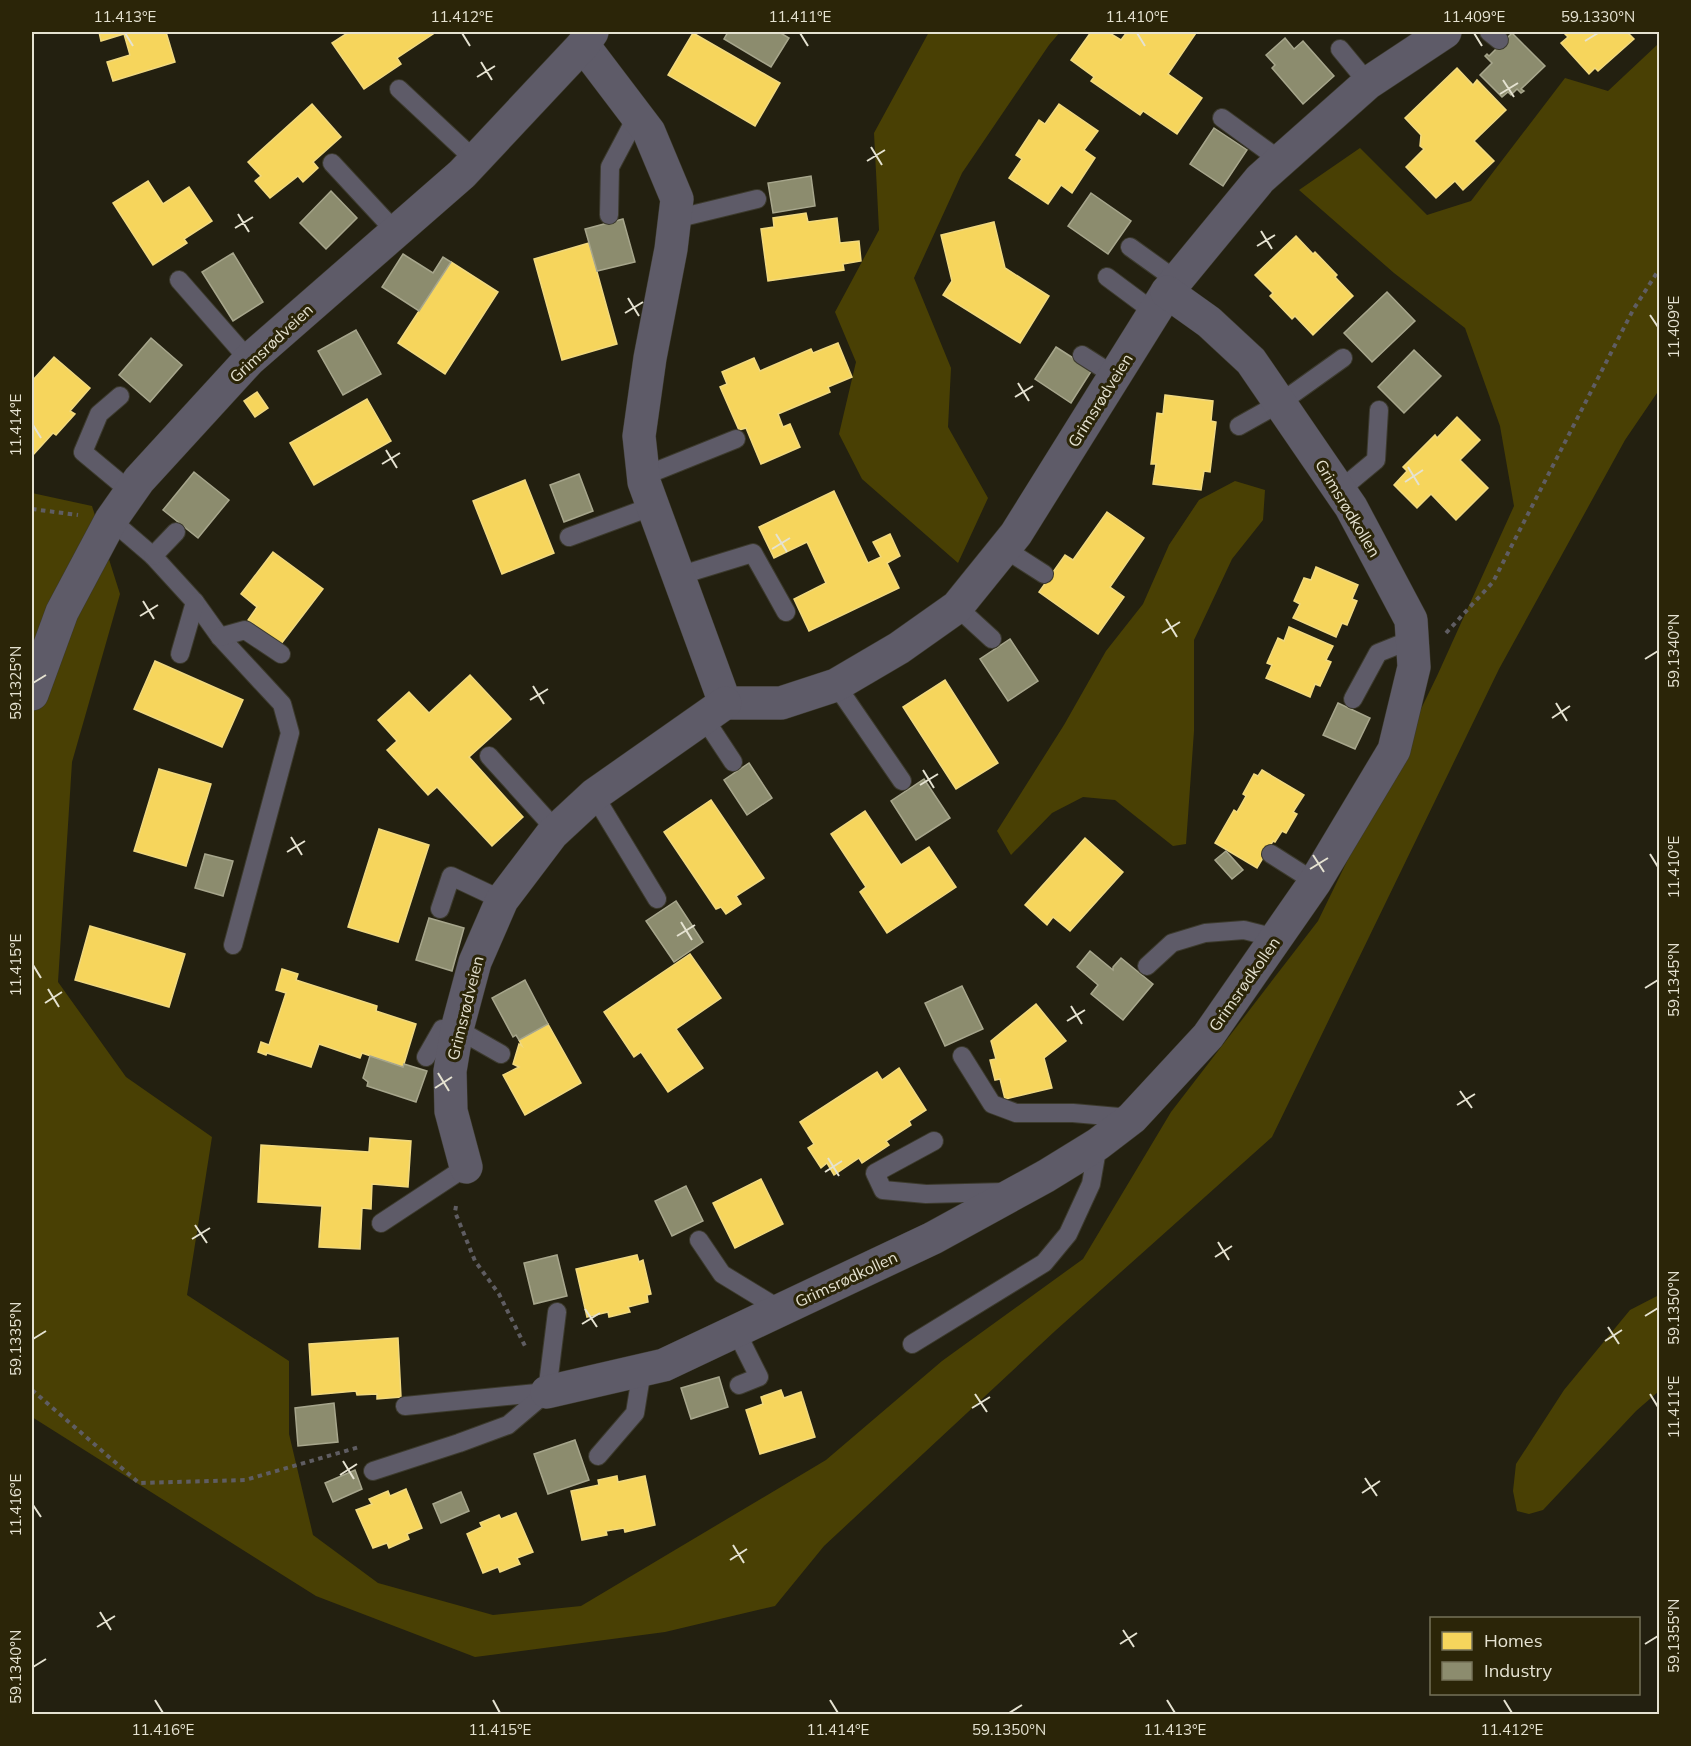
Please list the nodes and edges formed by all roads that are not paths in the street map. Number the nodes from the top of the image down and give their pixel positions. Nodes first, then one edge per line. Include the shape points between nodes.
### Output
1 (1436, 35) edge
2 (588, 38) edge
3 (1340, 49) dead end
4 (1368, 83) junction
5 (399, 89) dead end
6 (637, 116) junction
7 (1222, 118) dead end
8 (475, 160) junction
9 (1281, 161) junction
10 (332, 163) dead end
11 (757, 199) dead end
12 (609, 216) dead end
13 (675, 219) junction
14 (395, 231) junction
15 (1130, 246) dead end
16 (1107, 277) dead end
17 (179, 280) dead end
18 (1166, 295) junction
19 (1082, 355) dead end
20 (1343, 357) dead end
21 (249, 360) junction
22 (1115, 376) junction
23 (120, 396) dead end
24 (1280, 403) junction
25 (1379, 410) dead end
26 (1239, 426) dead end
27 (736, 439) dead end
28 (1340, 490) junction
29 (649, 491) junction
30 (130, 492) junction
31 (111, 520) junction
32 (176, 532) dead end
33 (569, 537) dead end
34 (1005, 549) junction
35 (153, 556) junction
36 (1044, 574) dead end
37 (678, 576) junction
38 (195, 602) junction
39 (957, 608) junction
40 (786, 612) dead end
41 (220, 637) junction
42 (992, 639) dead end
43 (1413, 653) junction
44 (180, 654) dead end
45 (281, 654) dead end
46 (836, 685) junction
47 (32, 694) edge
48 (1353, 699) dead end
49 (715, 711) junction
50 (489, 756) dead end
51 (733, 762) dead end
52 (902, 781) dead end
53 (594, 795) junction
54 (556, 830) junction
55 (1271, 854) dead end
56 (1315, 882) junction
57 (657, 899) dead end
58 (502, 900) junction
59 (440, 909) dead end
60 (1276, 938) junction
61 (233, 945) dead end
62 (1147, 966) dead end
63 (457, 1029) junction
64 (501, 1054) dead end
65 (962, 1056) dead end
66 (426, 1057) dead end
67 (1132, 1118) junction
68 (934, 1142) dead end
69 (1098, 1144) junction
70 (466, 1167) joint
71 (1018, 1192) junction
72 (381, 1223) dead end
73 (699, 1240) dead end
74 (781, 1310) junction
75 (557, 1312) dead end
76 (736, 1331) junction
77 (912, 1344) dead end
78 (642, 1370) junction
79 (739, 1384) dead end
80 (547, 1392) junction
81 (405, 1406) dead end
82 (598, 1456) dead end
83 (373, 1471) dead end

1 - 4 street, Grimsrødveien
2 - 6 street, Grimsrødveien
2 - 8 street, Grimsrødveien
3 - 4 lane
4 - 9 street, Grimsrødveien
5 - 8 lane
6 - 12 lane via 610,167
6 - 13 street, Grimsrødveien via 650,132 677,199
7 - 9 lane
8 - 14 street, Grimsrødveien
9 - 18 street, Grimsrødveien via 1260,179
10 - 14 lane
11 - 13 lane
13 - 29 street, Grimsrødveien via 639,436
14 - 21 street, Grimsrødveien
15 - 18 lane
16 - 18 lane
17 - 21 lane
18 - 22 street, Grimsrødveien
18 - 24 street, Grimsrødkollen via 1209,322 1251,361
19 - 22 lane
20 - 24 lane
21 - 30 street, Grimsrødveien
22 - 34 street, Grimsrødveien
23 - 30 lane via 99,414 82,452
24 - 26 lane
24 - 28 street, Grimsrødkollen
25 - 28 lane via 1376,460
27 - 29 lane
28 - 43 street, Grimsrødkollen via 1412,620
29 - 33 lane
29 - 37 street, Grimsrødveien
30 - 31 street, Grimsrødveien
31 - 35 lane
31 - 47 street, Grimsrødveien via 62,612
32 - 35 lane
34 - 36 lane
34 - 39 street, Grimsrødveien
35 - 38 lane
37 - 40 lane via 753,553
37 - 49 street, Grimsrødveien
38 - 41 lane
38 - 44 lane
39 - 42 lane
39 - 46 street, Grimsrødveien
41 - 45 lane via 245,630
41 - 61 lane via 282,704 290,733
43 - 48 lane via 1378,653
43 - 56 street, Grimsrødkollen via 1394,750
46 - 49 street, Grimsrødveien via 781,703
46 - 52 lane
49 - 51 lane
49 - 53 street, Grimsrødveien
50 - 54 lane
53 - 54 street, Grimsrødveien
53 - 57 lane
54 - 58 street, Grimsrødveien
55 - 56 lane
56 - 60 street, Grimsrødkollen
58 - 59 lane via 451,876
58 - 63 street, Grimsrødveien via 475,962
60 - 62 lane via 1244,930 1205,933 1172,943
60 - 67 street, Grimsrødkollen via 1208,1036
63 - 64 lane
63 - 66 lane via 442,1029
63 - 70 street, Grimsrødveien via 450,1071 451,1111
65 - 67 lane via 992,1104 1016,1113
67 - 69 street, Grimsrødkollen
68 - 71 lane via 875,1173 883,1190 926,1194
69 - 71 street, Grimsrødkollen
69 - 77 lane via 1091,1184 1082,1204 1068,1234 1044,1263
70 - 72 lane
71 - 74 street, Grimsrødkollen via 933,1238
73 - 74 lane via 722,1274
74 - 76 street, Grimsrødkollen
75 - 80 lane
76 - 78 street, Grimsrødkollen via 664,1365
76 - 79 lane via 759,1377
78 - 80 street, Grimsrødkollen
78 - 82 lane via 635,1413
80 - 81 lane
80 - 83 lane via 508,1425

